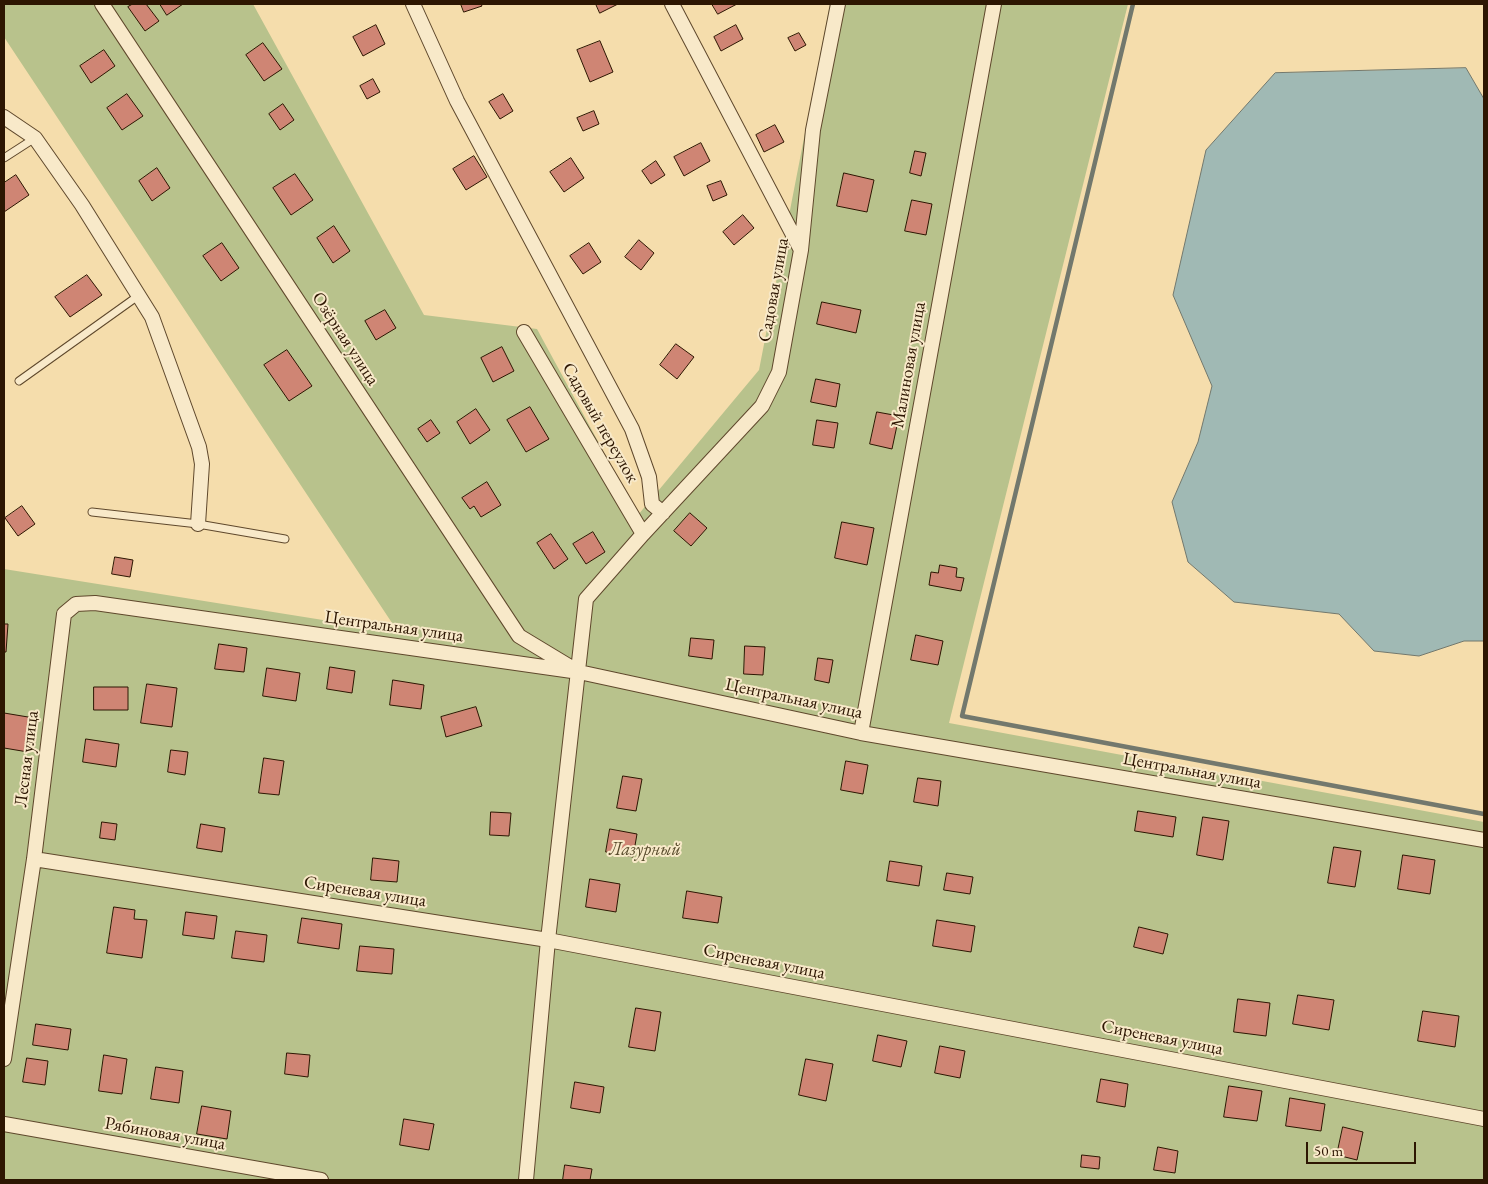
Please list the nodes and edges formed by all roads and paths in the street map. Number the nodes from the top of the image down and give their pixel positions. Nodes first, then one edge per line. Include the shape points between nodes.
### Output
1 (102, 4) edge
2 (413, 4) edge
3 (672, 4) edge
4 (838, 4) edge
5 (994, 4) edge
6 (4, 117) edge
7 (35, 138) junction
8 (4, 158) edge
9 (801, 250) junction
10 (138, 296) junction
11 (524, 332) dead end
12 (19, 381) dead end
13 (92, 512) dead end
14 (663, 513) junction
15 (198, 524) junction
16 (642, 534) junction
17 (285, 539) dead end
18 (94, 603) joint
19 (579, 672) junction
20 (861, 733) junction
21 (1484, 840) edge
22 (34, 859) junction
23 (548, 940) junction
24 (4, 1060) edge
25 (1484, 1119) edge
26 (4, 1124) edge
27 (320, 1180) edge
28 (526, 1180) edge

1 - 19 street, Озёрная улица via 519,636
2 - 14 street via 456,101 632,429 649,478 652,504
3 - 9 street
4 - 9 street, Садовая улица via 813,130
5 - 20 street, Малиновая улица
6 - 7 street
7 - 8 lane
7 - 10 street via 82,205
9 - 14 street, Садовая улица via 779,372 762,406
10 - 12 lane
10 - 15 street via 152,317 199,447 202,464
11 - 16 street, Садовый переулок
13 - 15 lane
14 - 16 street, Садовая улица
15 - 17 lane
16 - 19 street, Садовая улица via 586,600
18 - 19 street, Центральная улица
18 - 22 street, Лесная улица via 76,604 64,614
19 - 20 street, Центральная улица
19 - 23 street, Садовая улица
20 - 21 street, Центральная улица
22 - 23 street, Сиреневая улица
22 - 24 street, Лесная улица
23 - 25 street, Сиреневая улица
23 - 28 street, Садовая улица
26 - 27 street, Рябиновая улица

